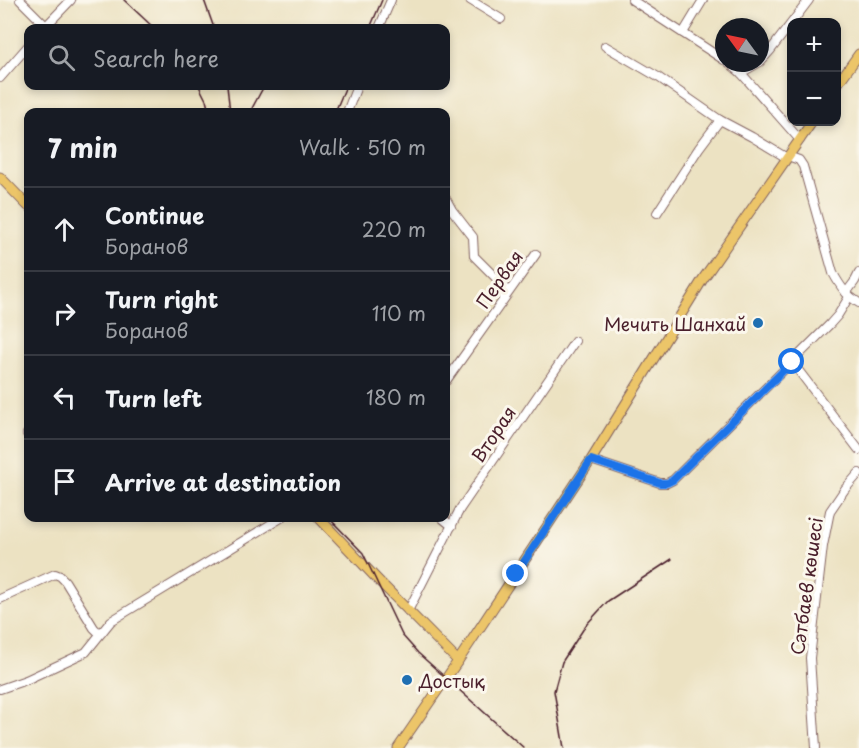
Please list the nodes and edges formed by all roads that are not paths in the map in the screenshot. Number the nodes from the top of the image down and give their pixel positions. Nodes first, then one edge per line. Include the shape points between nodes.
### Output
1 (20, 0) edge
2 (71, 0) edge
3 (391, 0) edge
4 (470, 0) edge
5 (632, 0) edge
6 (650, 0) edge
7 (703, 0) edge
8 (809, 0) edge
9 (644, 8) junction
10 (501, 19) dead end
11 (42, 24) edge
12 (48, 24) edge
13 (381, 24) edge
14 (683, 33) junction
15 (605, 46) dead end
16 (769, 50) edge
17 (24, 51) edge
18 (715, 54) edge
19 (859, 54) edge
20 (741, 73) edge
21 (0, 78) edge
22 (841, 80) edge
23 (355, 90) edge
24 (349, 108) edge
25 (720, 120) junction
26 (809, 126) edge
27 (800, 140) junction
28 (787, 157) junction
29 (0, 177) edge
30 (24, 202) edge
31 (450, 206) edge
32 (657, 213) dead end
33 (536, 254) dead end
34 (859, 273) edge
35 (847, 295) junction
36 (503, 300) junction
37 (859, 303) edge
38 (575, 341) dead end
39 (792, 362) junction
40 (450, 375) edge
41 (859, 450) edge
42 (591, 460) junction
43 (859, 473) edge
44 (274, 522) edge
45 (324, 522) edge
46 (447, 522) edge
47 (452, 526) junction
48 (0, 599) edge
49 (408, 610) junction
50 (102, 632) junction
51 (458, 661) junction
52 (0, 689) edge
53 (398, 748) edge
54 (816, 748) edge

1 - 11 street
2 - 12 street
3 - 13 street
4 - 10 street
5 - 9 street
6 - 9 street
7 - 14 street
8 - 16 street
9 - 14 street
14 - 18 street
15 - 25 street
17 - 21 street
19 - 22 main road
20 - 27 street
23 - 24 street
25 - 28 street
25 - 32 street
26 - 27 main road
27 - 28 main road
28 - 35 street via 799,160 803,166 833,273
28 - 42 main road via 703,279
29 - 30 main road
31 - 36 street via 473,237 474,256 505,287
33 - 36 street, Первая
34 - 35 street
35 - 37 street
35 - 39 street via 838,315
36 - 40 street, Первая
38 - 47 street, Вторая
39 - 41 street
39 - 42 street via 667,483
42 - 51 main road
43 - 54 street, Сәтбаев көшесі via 830,511 823,546 810,658
44 - 50 street via 111,621
45 - 49 main road
46 - 47 street
47 - 49 street, Вторая
48 - 50 street via 55,574 65,581 94,628
49 - 51 main road
50 - 52 street via 86,652
51 - 53 main road

